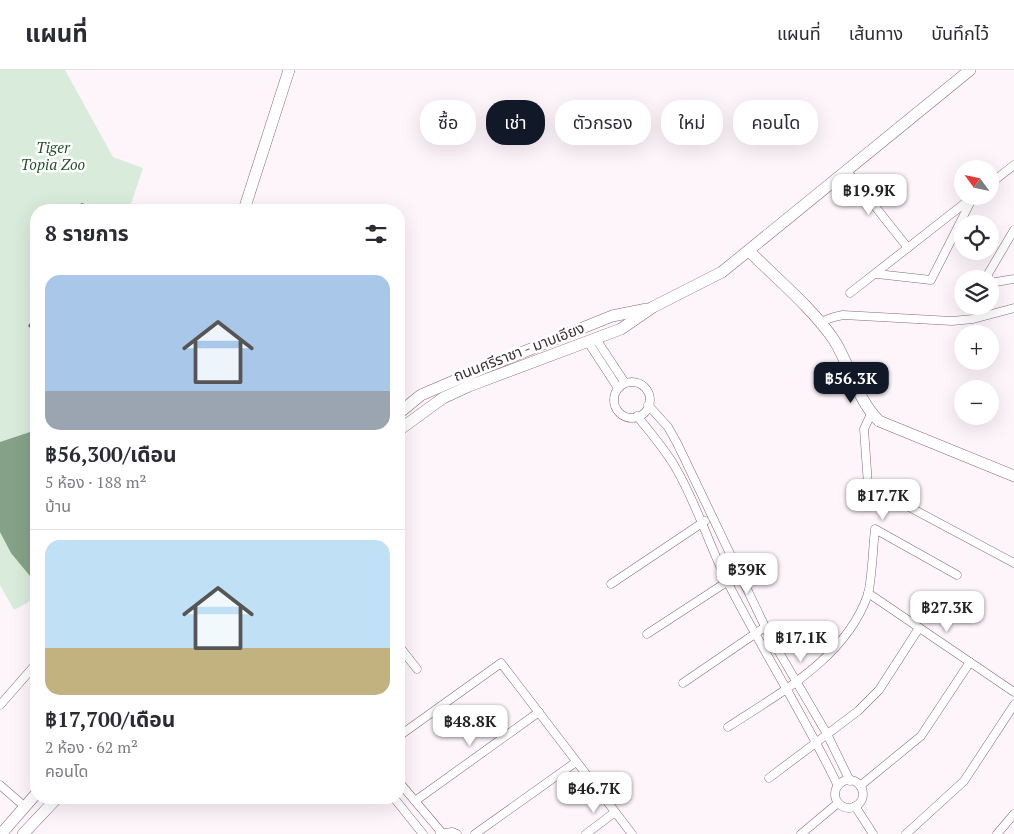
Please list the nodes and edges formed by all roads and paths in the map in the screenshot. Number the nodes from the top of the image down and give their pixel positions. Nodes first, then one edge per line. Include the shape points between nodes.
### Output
1 (289, 70) edge
2 (970, 70) edge
3 (1014, 165) edge
4 (847, 171) junction
5 (999, 177) edge
6 (246, 204) edge
7 (964, 205) edge
8 (970, 205) edge
9 (1014, 230) edge
10 (908, 248) junction
11 (749, 251) junction
12 (990, 270) edge
13 (876, 274) junction
14 (1014, 279) edge
15 (999, 282) edge
16 (850, 293) dead end
17 (653, 307) junction
18 (1014, 308) edge
19 (820, 322) junction
20 (586, 328) junction
21 (592, 340) junction
22 (625, 383) junction
23 (618, 388) junction
24 (648, 405) junction
25 (405, 408) edge
26 (871, 414) junction
27 (637, 416) junction
28 (405, 425) edge
29 (673, 437) junction
30 (661, 446) junction
31 (1014, 476) edge
32 (712, 516) junction
33 (702, 523) junction
34 (1014, 563) edge
35 (739, 574) junction
36 (958, 575) dead end
37 (727, 580) junction
38 (611, 584) dead end
39 (868, 593) junction
40 (765, 627) junction
41 (919, 628) junction
42 (647, 634) dead end
43 (754, 634) junction
44 (405, 654) edge
45 (970, 662) junction
46 (417, 669) dead end
47 (30, 671) edge
48 (797, 681) junction
49 (682, 683) dead end
50 (787, 688) junction
51 (1014, 692) edge
52 (0, 704) edge
53 (1014, 705) edge
54 (539, 712) junction
55 (728, 726) dead end
56 (405, 732) edge
57 (827, 734) junction
58 (817, 742) junction
59 (576, 762) junction
60 (769, 778) dead end
61 (850, 781) junction
62 (0, 785) edge
63 (838, 786) junction
64 (860, 786) junction
65 (405, 789) edge
66 (30, 800) edge
67 (415, 801) junction
68 (838, 803) junction
69 (50, 804) edge
70 (399, 804) edge
71 (24, 806) junction
72 (855, 806) junction
73 (615, 812) junction
74 (1014, 814) edge
75 (2, 834) edge
76 (23, 834) edge
77 (423, 834) edge
78 (441, 834) edge
79 (457, 834) edge
80 (475, 834) edge
81 (586, 834) edge
82 (632, 834) edge
83 (801, 834) edge
84 (873, 834) edge
85 (906, 834) edge
86 (997, 834) edge

1 - 6 main road
2 - 4 main road, ถนนศรีราชา - มาบเอียง
3 - 5 street
4 - 10 street
4 - 11 main road, ถนนศรีราชา - มาบเอียง
7 - 10 street
8 - 13 street via 931,280
9 - 12 street
10 - 13 street
11 - 17 main road, ถนนศรีราชา - มาบเอียง via 722,272
11 - 19 main road
13 - 16 street
14 - 15 street
17 - 20 main road, ถนนศรีราชา - มาบเอียง via 612,316
17 - 21 main road, ถนนศรีราชา - มาบเอียง via 621,329
18 - 19 street via 952,321 834,316
19 - 26 main road via 834,340
20 - 21 main road
20 - 25 main road, ถนนศรีราชา - มาบเอียง via 421,395
21 - 22 street
21 - 23 street
21 - 28 main road, ถนนศรีราชา - มาบเอียง via 469,386 426,409
22 - 23 street
22 - 24 street via 631,381 642,385 648,394
23 - 27 street via 614,401 618,411 627,417
24 - 27 street
24 - 29 street
26 - 31 main road via 878,421
26 - 34 street via 864,428 868,484
27 - 30 street
29 - 30 street
29 - 32 street
30 - 33 street
32 - 33 street
32 - 35 street
33 - 37 street
33 - 38 street
35 - 37 street
35 - 40 street
36 - 39 street via 875,529
37 - 42 street
37 - 43 street
39 - 41 street
39 - 48 street via 849,631
40 - 43 street
40 - 48 street
41 - 45 street
41 - 57 street via 879,690
43 - 49 street
43 - 50 street
44 - 46 street
45 - 51 street
45 - 64 street via 921,736
47 - 52 street
48 - 50 street
48 - 57 street
50 - 55 street
50 - 58 street
53 - 85 street via 964,781
54 - 56 street via 501,663
54 - 59 street
54 - 67 street
57 - 58 street
57 - 61 street
58 - 60 street
58 - 63 street
59 - 73 street
59 - 80 street
61 - 63 street
61 - 64 street
62 - 71 street
63 - 68 street via 835,794
64 - 72 street via 862,800
65 - 67 street
66 - 71 main road
67 - 78 street
68 - 72 street via 844,808
68 - 83 street
69 - 76 main road
70 - 77 street
71 - 75 main road
72 - 84 street
73 - 81 street
73 - 82 street
74 - 86 street
78 - 79 street

